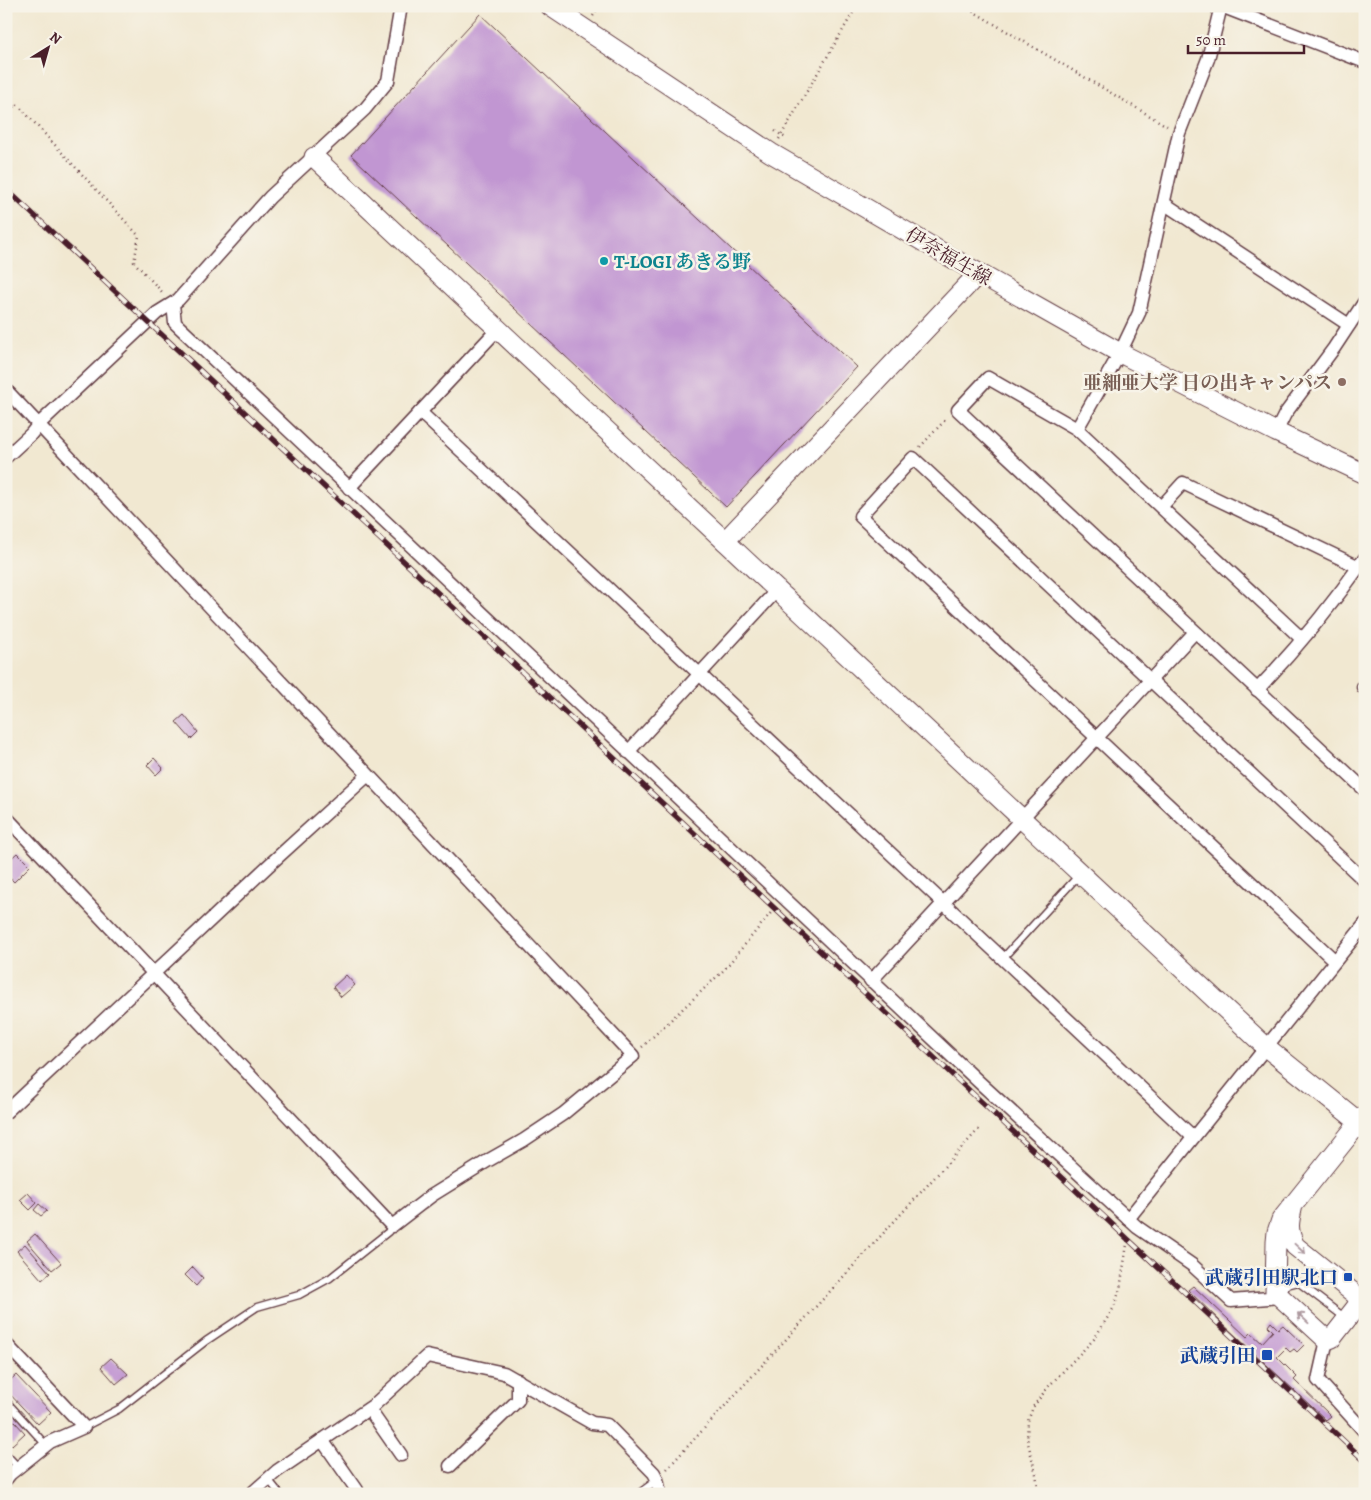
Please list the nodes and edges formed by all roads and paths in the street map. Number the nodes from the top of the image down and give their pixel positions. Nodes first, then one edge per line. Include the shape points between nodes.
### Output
1 (401, 6) edge
2 (550, 6) edge
3 (857, 6) edge
4 (964, 6) edge
5 (1221, 6) edge
6 (1365, 62) edge
7 (6, 113) edge
8 (775, 132) dead end
9 (1179, 133) junction
10 (781, 135) junction
11 (787, 139) dead end
12 (771, 153) junction
13 (314, 157) junction
14 (1165, 204) junction
15 (979, 273) junction
16 (1365, 301) edge
17 (173, 304) junction
18 (1349, 325) junction
19 (498, 329) junction
20 (1120, 353) junction
21 (6, 390) edge
22 (958, 410) junction
23 (420, 412) junction
24 (39, 424) junction
25 (1078, 429) junction
26 (1276, 432) junction
27 (6, 456) edge
28 (913, 458) junction
29 (1365, 474) edge
30 (349, 488) junction
31 (1161, 507) junction
32 (725, 541) junction
33 (1362, 562) edge
34 (778, 590) junction
35 (1196, 632) junction
36 (1302, 639) junction
37 (700, 674) junction
38 (1150, 680) junction
39 (1257, 690) junction
40 (1097, 738) junction
41 (628, 752) junction
42 (368, 775) junction
43 (1363, 785) edge
44 (6, 817) edge
45 (1021, 818) junction
46 (1080, 874) junction
47 (1365, 881) edge
48 (784, 898) junction
49 (944, 902) junction
50 (1365, 924) edge
51 (1003, 958) junction
52 (1335, 961) junction
53 (154, 974) junction
54 (871, 981) junction
55 (1266, 1047) junction
56 (632, 1056) junction
57 (6, 1112) edge
58 (1363, 1121) edge
59 (979, 1129) dead end
60 (1193, 1137) junction
61 (1293, 1205) junction
62 (1132, 1223) junction
63 (392, 1226) junction
64 (1280, 1297) junction
65 (1347, 1320) junction
66 (1327, 1340) junction
67 (6, 1344) edge
68 (518, 1380) junction
69 (6, 1401) edge
70 (369, 1409) junction
71 (84, 1428) junction
72 (1365, 1432) edge
73 (322, 1440) junction
74 (46, 1445) junction
75 (6, 1454) edge
76 (401, 1455) dead end
77 (450, 1466) dead end
78 (18, 1467) junction
79 (6, 1479) edge
80 (268, 1479) junction
81 (657, 1479) junction
82 (357, 1490) dead end
83 (251, 1494) edge
84 (280, 1494) edge
85 (638, 1494) edge
86 (660, 1494) edge
87 (1039, 1494) edge

1 - 13 street via 388,81 365,109
2 - 12 street, 伊奈福生線
3 - 10 path
4 - 9 path
5 - 6 street
5 - 9 street via 1208,59
7 - 17 path via 17,104 139,236 134,262
8 - 10 path
9 - 14 street
10 - 11 path
10 - 12 path
12 - 15 street, 伊奈福生線
13 - 17 street via 270,197
13 - 19 street
14 - 18 street
14 - 20 street via 1139,313
15 - 20 street, 伊奈福生線
15 - 32 street
16 - 18 street
17 - 24 street via 157,314
17 - 30 street via 175,323
18 - 26 street via 1285,414
19 - 23 street
19 - 32 street
20 - 25 street
20 - 26 street, 伊奈福生線
21 - 24 street
22 - 25 street via 988,378
22 - 28 path via 916,451
22 - 35 street
23 - 30 street
23 - 37 street
24 - 27 street
24 - 42 street
25 - 31 street
26 - 29 street, 伊奈福生線
28 - 38 street
28 - 40 street via 860,516
30 - 41 street
31 - 33 street via 1183,483
31 - 36 street
32 - 34 street
33 - 36 street
34 - 37 street
34 - 45 street
35 - 38 street
35 - 39 street
36 - 39 street
37 - 41 street
37 - 49 street
38 - 40 street
38 - 47 street
39 - 43 street
40 - 45 street
40 - 52 street
41 - 48 street
42 - 53 street
42 - 56 street
44 - 53 street
45 - 46 street
45 - 49 street
46 - 51 lane
46 - 55 street
48 - 54 street
48 - 56 path via 724,970
49 - 51 street
49 - 54 street
50 - 52 street
51 - 60 street
52 - 55 street
53 - 57 street
53 - 63 street
54 - 62 street
55 - 58 street
55 - 60 street
56 - 63 street via 563,1114 431,1196
58 - 61 street
59 - 81 path
60 - 62 street
61 - 64 street via 1277,1232 1275,1292
61 -> 65 street via 1289,1222 1295,1246 1356,1295 1357,1306
62 - 64 street via 1192,1264 1231,1301
62 - 87 path via 1120,1289 1113,1309 1094,1339 1048,1387 1033,1407 1028,1421 1027,1439
63 - 71 lane via 330,1278 299,1295 258,1308 206,1341 119,1409
64 - 65 lane via 1287,1285 1298,1282
66 -> 64 street
65 - 66 street
66 - 72 street via 1318,1380
67 - 71 street
68 - 70 street via 504,1373 427,1356
68 - 77 street via 518,1400
68 - 81 street via 592,1423 607,1425 654,1472
69 - 74 lane
70 - 73 street
70 - 76 street
71 - 74 street
73 - 80 street
73 - 82 street
74 - 78 street
75 - 78 lane
78 - 79 street
80 - 83 street
80 - 84 lane
81 - 85 lane
81 - 86 street

